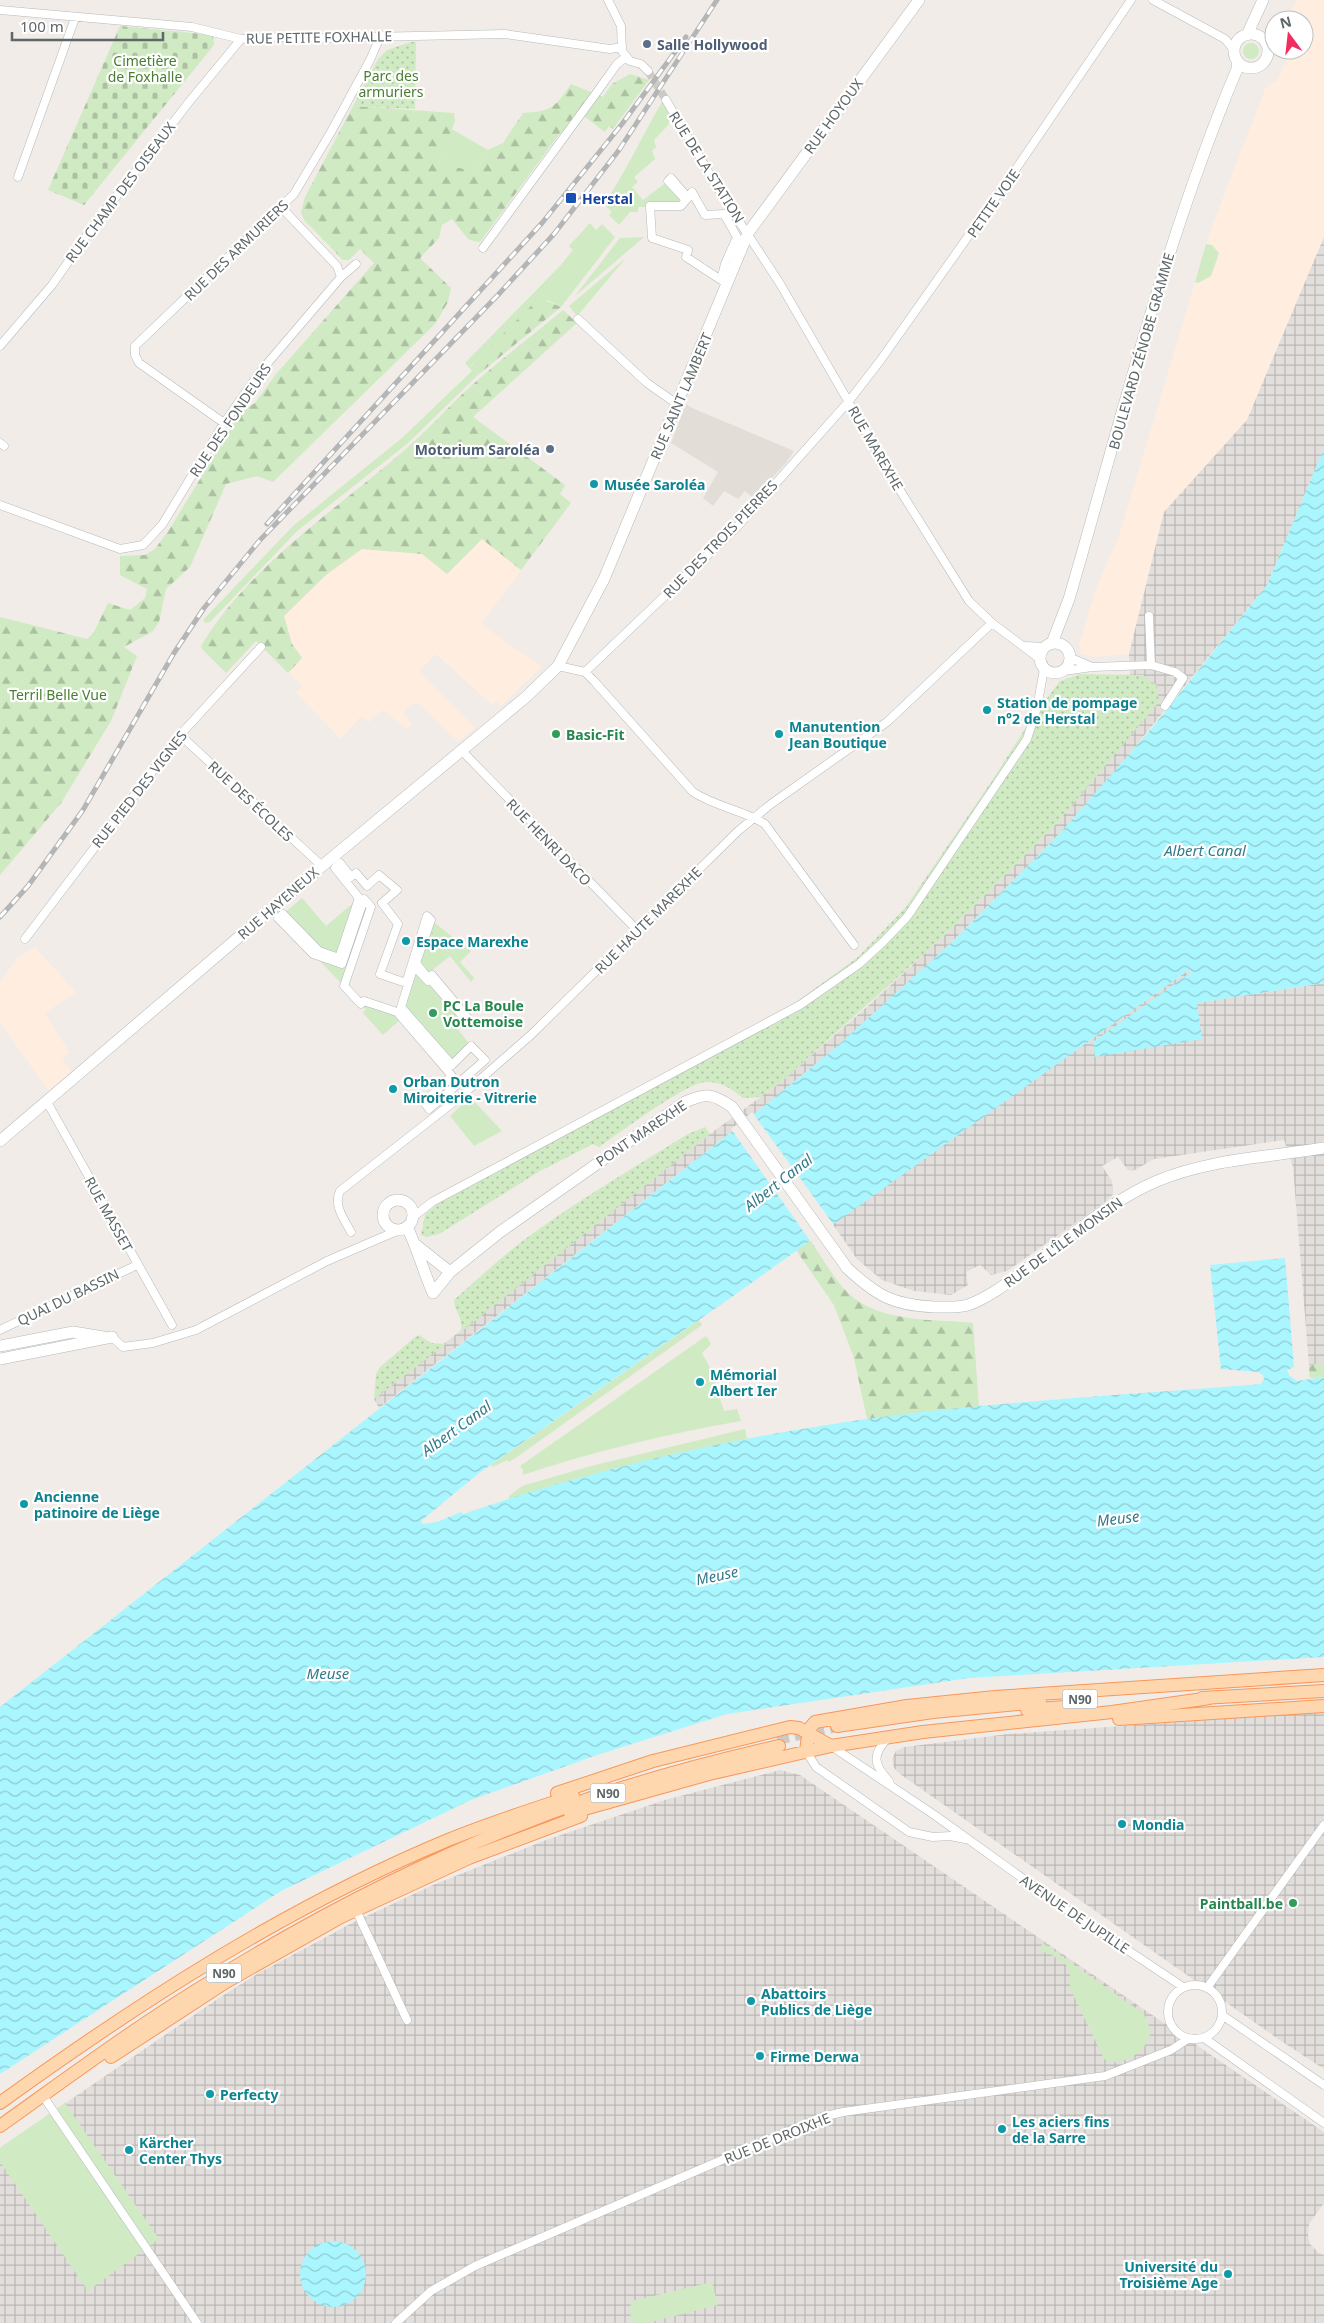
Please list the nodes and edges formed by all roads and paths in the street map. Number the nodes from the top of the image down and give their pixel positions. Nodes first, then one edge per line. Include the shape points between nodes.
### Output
1 (608, 0) edge
2 (919, 0) edge
3 (1130, 0) edge
4 (1153, 0) edge
5 (1263, 0) edge
6 (0, 10) edge
7 (75, 18) junction
8 (1246, 35) junction
9 (381, 36) junction
10 (241, 39) junction
11 (622, 47) junction
12 (1234, 50) junction
13 (626, 57) junction
14 (1238, 62) junction
15 (648, 71) tunnel mouth
16 (666, 100) tunnel mouth
17 (18, 177) dead end
18 (281, 207) junction
19 (724, 214) joint
20 (748, 233) junction
21 (483, 248) dead end
22 (356, 264) dead end
23 (341, 277) junction
24 (578, 319) dead end
25 (0, 346) edge
26 (849, 401) junction
27 (677, 404) junction
28 (224, 423) junction
29 (0, 505) edge
30 (1150, 616) dead end
31 (992, 623) junction
32 (1024, 645) junction
33 (1048, 645) junction
34 (261, 647) dead end
35 (1071, 658) junction
36 (1042, 664) junction
37 (1151, 665) junction
38 (558, 666) junction
39 (1092, 666) junction
40 (1064, 671) junction
41 (585, 672) junction
42 (1165, 706) dead end
43 (180, 735) junction
44 (462, 751) junction
45 (754, 817) junction
46 (340, 863) joint
47 (322, 866) junction
48 (638, 930) junction
49 (24, 939) dead end
50 (854, 945) dead end
51 (47, 1102) junction
52 (0, 1141) edge
53 (1324, 1148) edge
54 (413, 1216) junction
55 (403, 1229) junction
56 (351, 1232) dead end
57 (826, 1238) joint
58 (416, 1245) junction
59 (137, 1265) junction
60 (450, 1272) junction
61 (172, 1325) dead end
62 (0, 1330) edge
63 (112, 1337) junction
64 (0, 1346) edge
65 (0, 1359) edge
66 (1324, 1675) edge
67 (1324, 1681) edge
68 (1324, 1691) edge
69 (1210, 1698) junction
70 (1324, 1706) edge
71 (1039, 1721) junction
72 (808, 1734) junction
73 (889, 1737) junction
74 (831, 1746) junction
75 (806, 1751) junction
76 (895, 1788) junction
77 (608, 1804) junction
78 (496, 1822) junction
79 (1324, 1825) edge
80 (967, 1840) junction
81 (443, 1858) junction
82 (356, 1910) junction
83 (1183, 1987) junction
84 (1208, 1988) junction
85 (123, 2016) junction
86 (1222, 2016) junction
87 (408, 2020) dead end
88 (1204, 2038) junction
89 (1188, 2039) junction
90 (82, 2068) junction
91 (1324, 2085) edge
92 (43, 2096) junction
93 (0, 2102) edge
94 (1324, 2111) edge
95 (1321, 2121) edge
96 (0, 2126) edge
97 (197, 2323) edge
98 (396, 2323) edge

1 - 11 street via 622,26
2 - 20 street, RUE HOYOUX
3 - 26 street, PETITE VOIE via 998,194
4 - 12 street via 1225,39
5 - 8 street
6 - 7 street, RUE PETITE FOXHALLE
7 - 10 street, RUE PETITE FOXHALLE via 192,27
7 - 17 street
8 - 12 street
8 - 14 street via 1261,38 1266,43 1268,56 1255,68
9 - 10 street, RUE PETITE FOXHALLE
9 - 11 street, RUE PETITE FOXHALLE via 505,34 610,49
9 - 18 street, RUE DES ARMURIERS via 305,179
10 - 25 street, RUE CHAMP DES OISEAUX via 94,225 52,285
11 - 13 street
12 - 14 street
13 - 15 street
13 - 21 street via 617,64
14 - 33 street, BOULEVARD ZÉNOBE GRAMME via 1163,276 1069,599
16 - 20 street, RUE DE LA STATION
18 - 23 street via 336,266
18 - 28 street, RUE DES ARMURIERS via 135,346 139,363
19 - 19 street via 705,216 692,192 688,198 671,178 668,180 686,200 681,206 650,206 650,231 652,238 688,250 686,257 721,280 737,237
20 - 26 street, RUE MAREXHE
20 - 27 street, RUE SAINT LAMBERT
22 - 23 street, RUE DES FONDEURS
23 - 28 street, RUE DES FONDEURS via 260,372
24 - 27 street via 647,383
26 - 31 street, RUE MAREXHE via 969,601
26 - 41 street, RUE DES TROIS PIERRES via 737,527
27 - 38 street, RUE SAINT LAMBERT via 604,579
28 - 29 street, RUE DES FONDEURS via 162,525 143,545 120,550
30 - 37 street
31 - 32 street, RUE MAREXHE
31 - 45 street, RUE HAUTE MAREXHE via 887,722
32 - 33 street, RUE MAREXHE
32 - 36 street, RUE MAREXHE
33 - 35 street via 1066,647
33 - 36 street, BOULEVARD ZÉNOBE GRAMME
34 - 43 street, RUE PIED DES VIGNES
35 - 39 street
35 - 40 street
36 - 40 street via 1052,674
36 - 54 street via 1037,708 1026,739 907,917 859,964 800,1005 432,1202
37 - 39 street
37 - 42 street via 1175,672 1183,678
38 - 41 street
38 - 44 street, RUE HAYENEUX
39 - 40 street
41 - 45 street via 693,792 744,816
43 - 47 street, RUE DES ÉCOLES
43 - 49 street, RUE PIED DES VIGNES
44 - 47 street, RUE HAYENEUX
44 - 48 street, RUE HENRI DACO
45 - 48 street, RUE HAUTE MAREXHE
45 - 50 street via 765,824
46 - 46 street via 336,868 359,898 338,958 319,951 283,914 278,918 313,954 342,964 364,899 371,906 344,986 361,1004 364,1001 396,1012 452,1076 424,1102 429,1109 485,1060 471,1046 452,1065 401,1007 414,966 467,1017 432,975 428,978 416,963 431,920 426,916 406,983 380,974 398,924 382,903 397,890 379,875 367,886 356,873 351,877
47 - 51 street, RUE HAYENEUX
48 - 56 street, RUE HAUTE MAREXHE via 532,1034 460,1097 340,1191 336,1198
51 - 52 street, RUE HAYENEUX
51 - 59 street, RUE MASSET
53 - 57 street, RUE DE L'ÎLE MONSIN via 1196,1169 1158,1181 1123,1198 998,1289 967,1305 908,1306 890,1300 847,1268
54 - 55 street
54 - 55 street via 409,1204 402,1200 388,1203 383,1218 392,1229
55 - 58 street
55 - 63 street via 327,1261 196,1330 123,1348
57 - 60 street, PONT MAREXHE via 734,1110 722,1100 701,1095 685,1102 500,1232
58 - 60 street
58 - 60 street, PONT MAREXHE via 433,1293
59 - 61 street, RUE MASSET
59 - 62 street, QUAI DU BASSIN
63 - 64 street via 73,1332
63 - 65 street
66 - 72 main road, N90 via 940,1702 815,1722
67 - 69 main road, N90 via 967,1708 838,1730 971,1715
68 - 69 main road, N90
69 - 71 main road
70 - 71 main road, N90
71 - 73 main road
72 - 74 main road
72 - 75 main road
72 - 78 main road via 790,1727 653,1761 561,1792
73 - 74 main road
73 - 76 street, AVENUE DE JUPILLE via 878,1752 876,1764
74 - 75 main road
74 - 76 street, AVENUE DE JUPILLE
75 - 77 main road via 708,1774
75 - 80 street, AVENUE DE JUPILLE via 816,1767 909,1832
76 - 80 street, AVENUE DE JUPILLE
77 - 81 main road via 573,1812 469,1852
77 - 82 main road via 469,1858
78 - 81 main road, N90 via 651,1771 778,1742 599,1795
78 - 85 main road, N90 via 413,1855 324,1898 250,1938
79 - 84 street
80 - 83 street, AVENUE DE JUPILLE
81 - 90 main road, N90 via 264,1949 168,2008
82 - 87 street
82 - 90 main road via 258,1963 107,2060
83 - 84 street
83 - 89 street via 1171,1998 1167,2014 1173,2030
84 - 86 street via 1219,1999
85 - 92 main road via 98,2039 42,2079 38,2085
85 - 93 main road, N90
86 - 88 street via 1216,2029
86 - 91 street
88 - 89 street
88 - 95 street
89 - 98 street, RUE DE DROIXHE via 1171,2050 1105,2076 843,2112 822,2118 475,2266 431,2291
90 - 92 main road, N90
92 - 96 main road, N90
92 - 97 street
94 - 95 street

